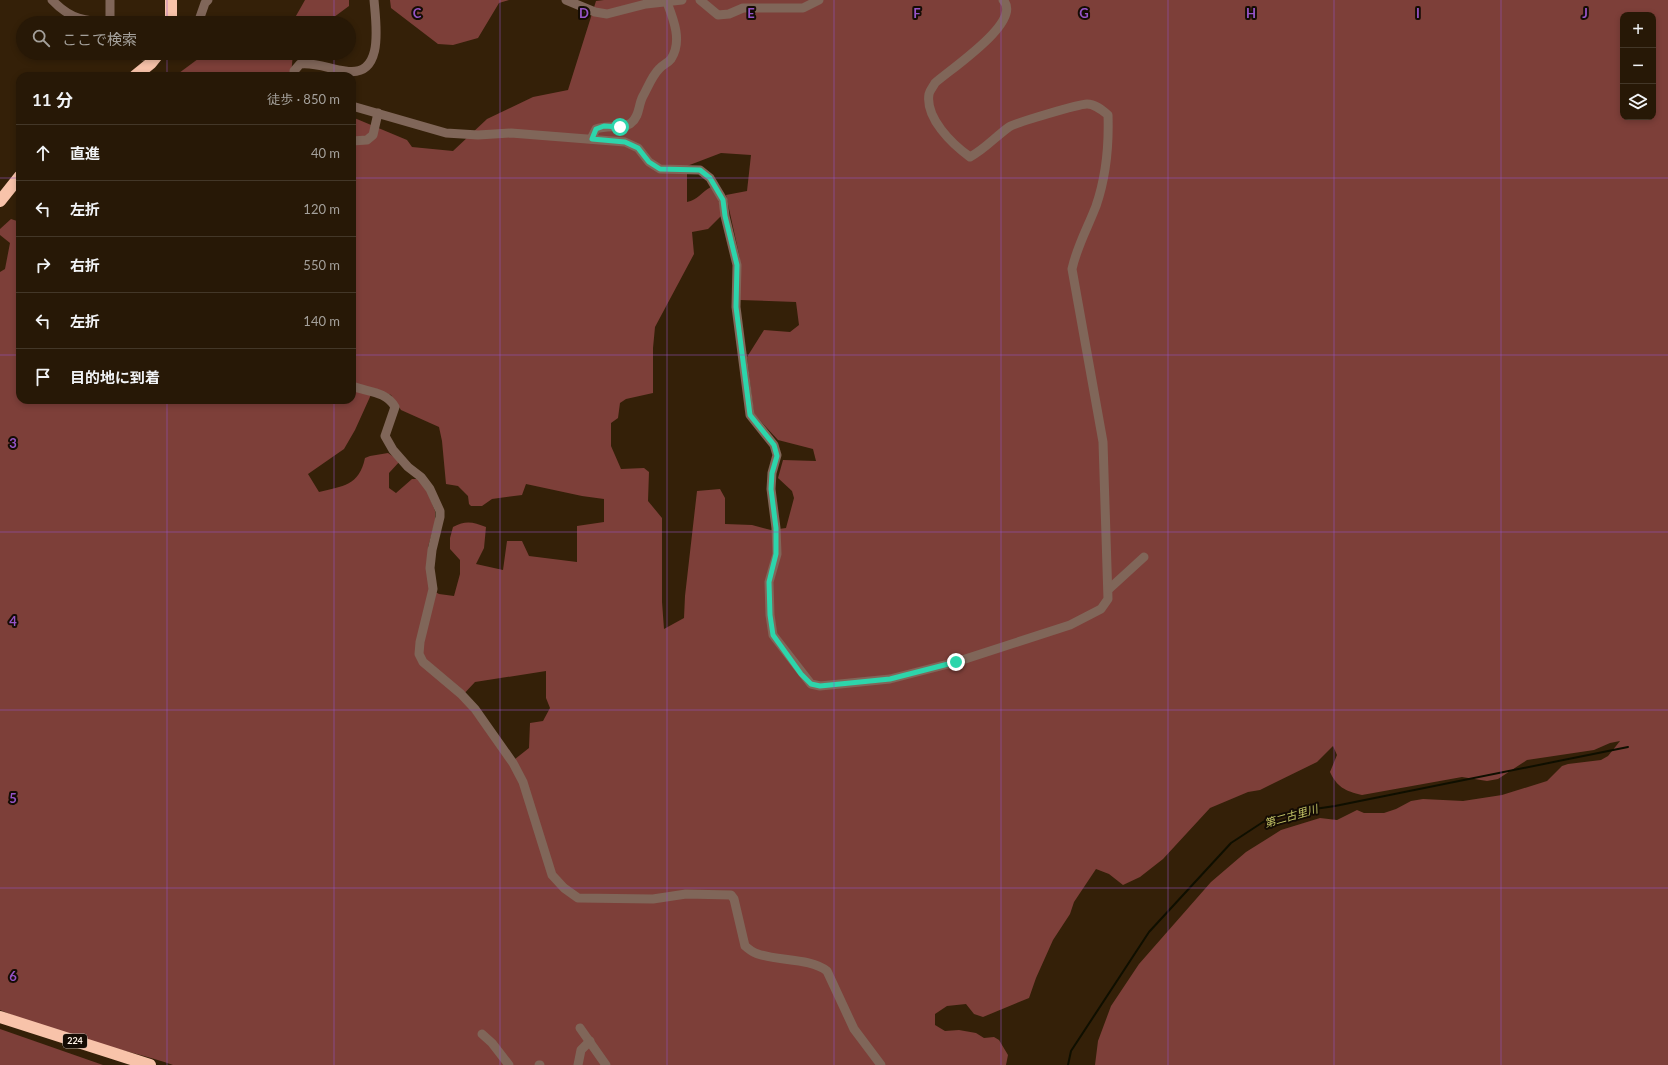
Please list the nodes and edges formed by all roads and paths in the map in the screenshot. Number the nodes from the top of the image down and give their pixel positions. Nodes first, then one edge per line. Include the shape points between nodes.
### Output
1 (52, 0) edge
2 (110, 0) edge
3 (172, 0) edge
4 (208, 0) edge
5 (374, 0) edge
6 (566, 0) edge
7 (682, 0) edge
8 (700, 0) edge
9 (819, 0) edge
10 (1003, 0) edge
11 (666, 1) edge
12 (74, 16) edge
13 (110, 16) edge
14 (171, 16) edge
15 (200, 16) edge
16 (151, 60) edge
17 (140, 72) edge
18 (294, 72) edge
19 (346, 72) edge
20 (356, 72) edge
21 (356, 107) edge
22 (378, 113) junction
23 (592, 139) junction
24 (356, 141) edge
25 (16, 181) edge
26 (0, 201) edge
27 (356, 387) edge
28 (1144, 557) dead end
29 (1109, 589) junction
30 (0, 1017) edge
31 (580, 1028) dead end
32 (482, 1034) dead end
33 (590, 1041) junction
34 (150, 1065) edge
35 (509, 1065) edge
36 (578, 1065) edge
37 (606, 1065) edge
38 (881, 1065) edge

1 - 12 street
2 - 13 street
3 - 14 highway
4 - 15 street
5 - 20 street via 374,58 364,69
6 - 11 street via 607,14
7 - 11 street
8 - 9 street via 718,15 729,14 743,8 803,8
10 - 29 street via 1008,12 1003,22 991,36 935,83 929,93 929,105 940,126 960,150 970,157 983,150 1011,126 1047,115 1087,104 1099,107 1108,115 1105,170 1096,205 1075,253 1072,269 1103,442
11 - 23 street via 675,23 675,50 670,60 658,70 641,100 639,113 631,124 596,129
16 - 17 highway via 151,63
18 - 19 street via 300,64 309,63
21 - 22 street
22 - 23 street via 446,132 478,135 511,133
22 - 24 street via 373,135 367,140
23 - 29 street via 625,142 638,148 649,162 660,169 700,170 710,178 723,200 737,265 736,307 750,415 774,445 777,456 771,489 776,535 776,554 769,582 773,635 811,684 820,686 890,679 956,662 1041,635 1070,625 1101,609 1108,599
25 - 26 highway
27 - 38 street via 374,391 392,401 395,407 385,436 393,450 425,483 440,511 430,568 433,589 419,654 423,662 475,709 513,763 523,782 552,876 578,898 654,899 686,894 731,895 745,946 756,954 813,964 827,971 854,1029
28 - 29 street
30 - 34 highway, 224
31 - 33 street
32 - 35 street
33 - 36 street via 581,1050
33 - 37 street

